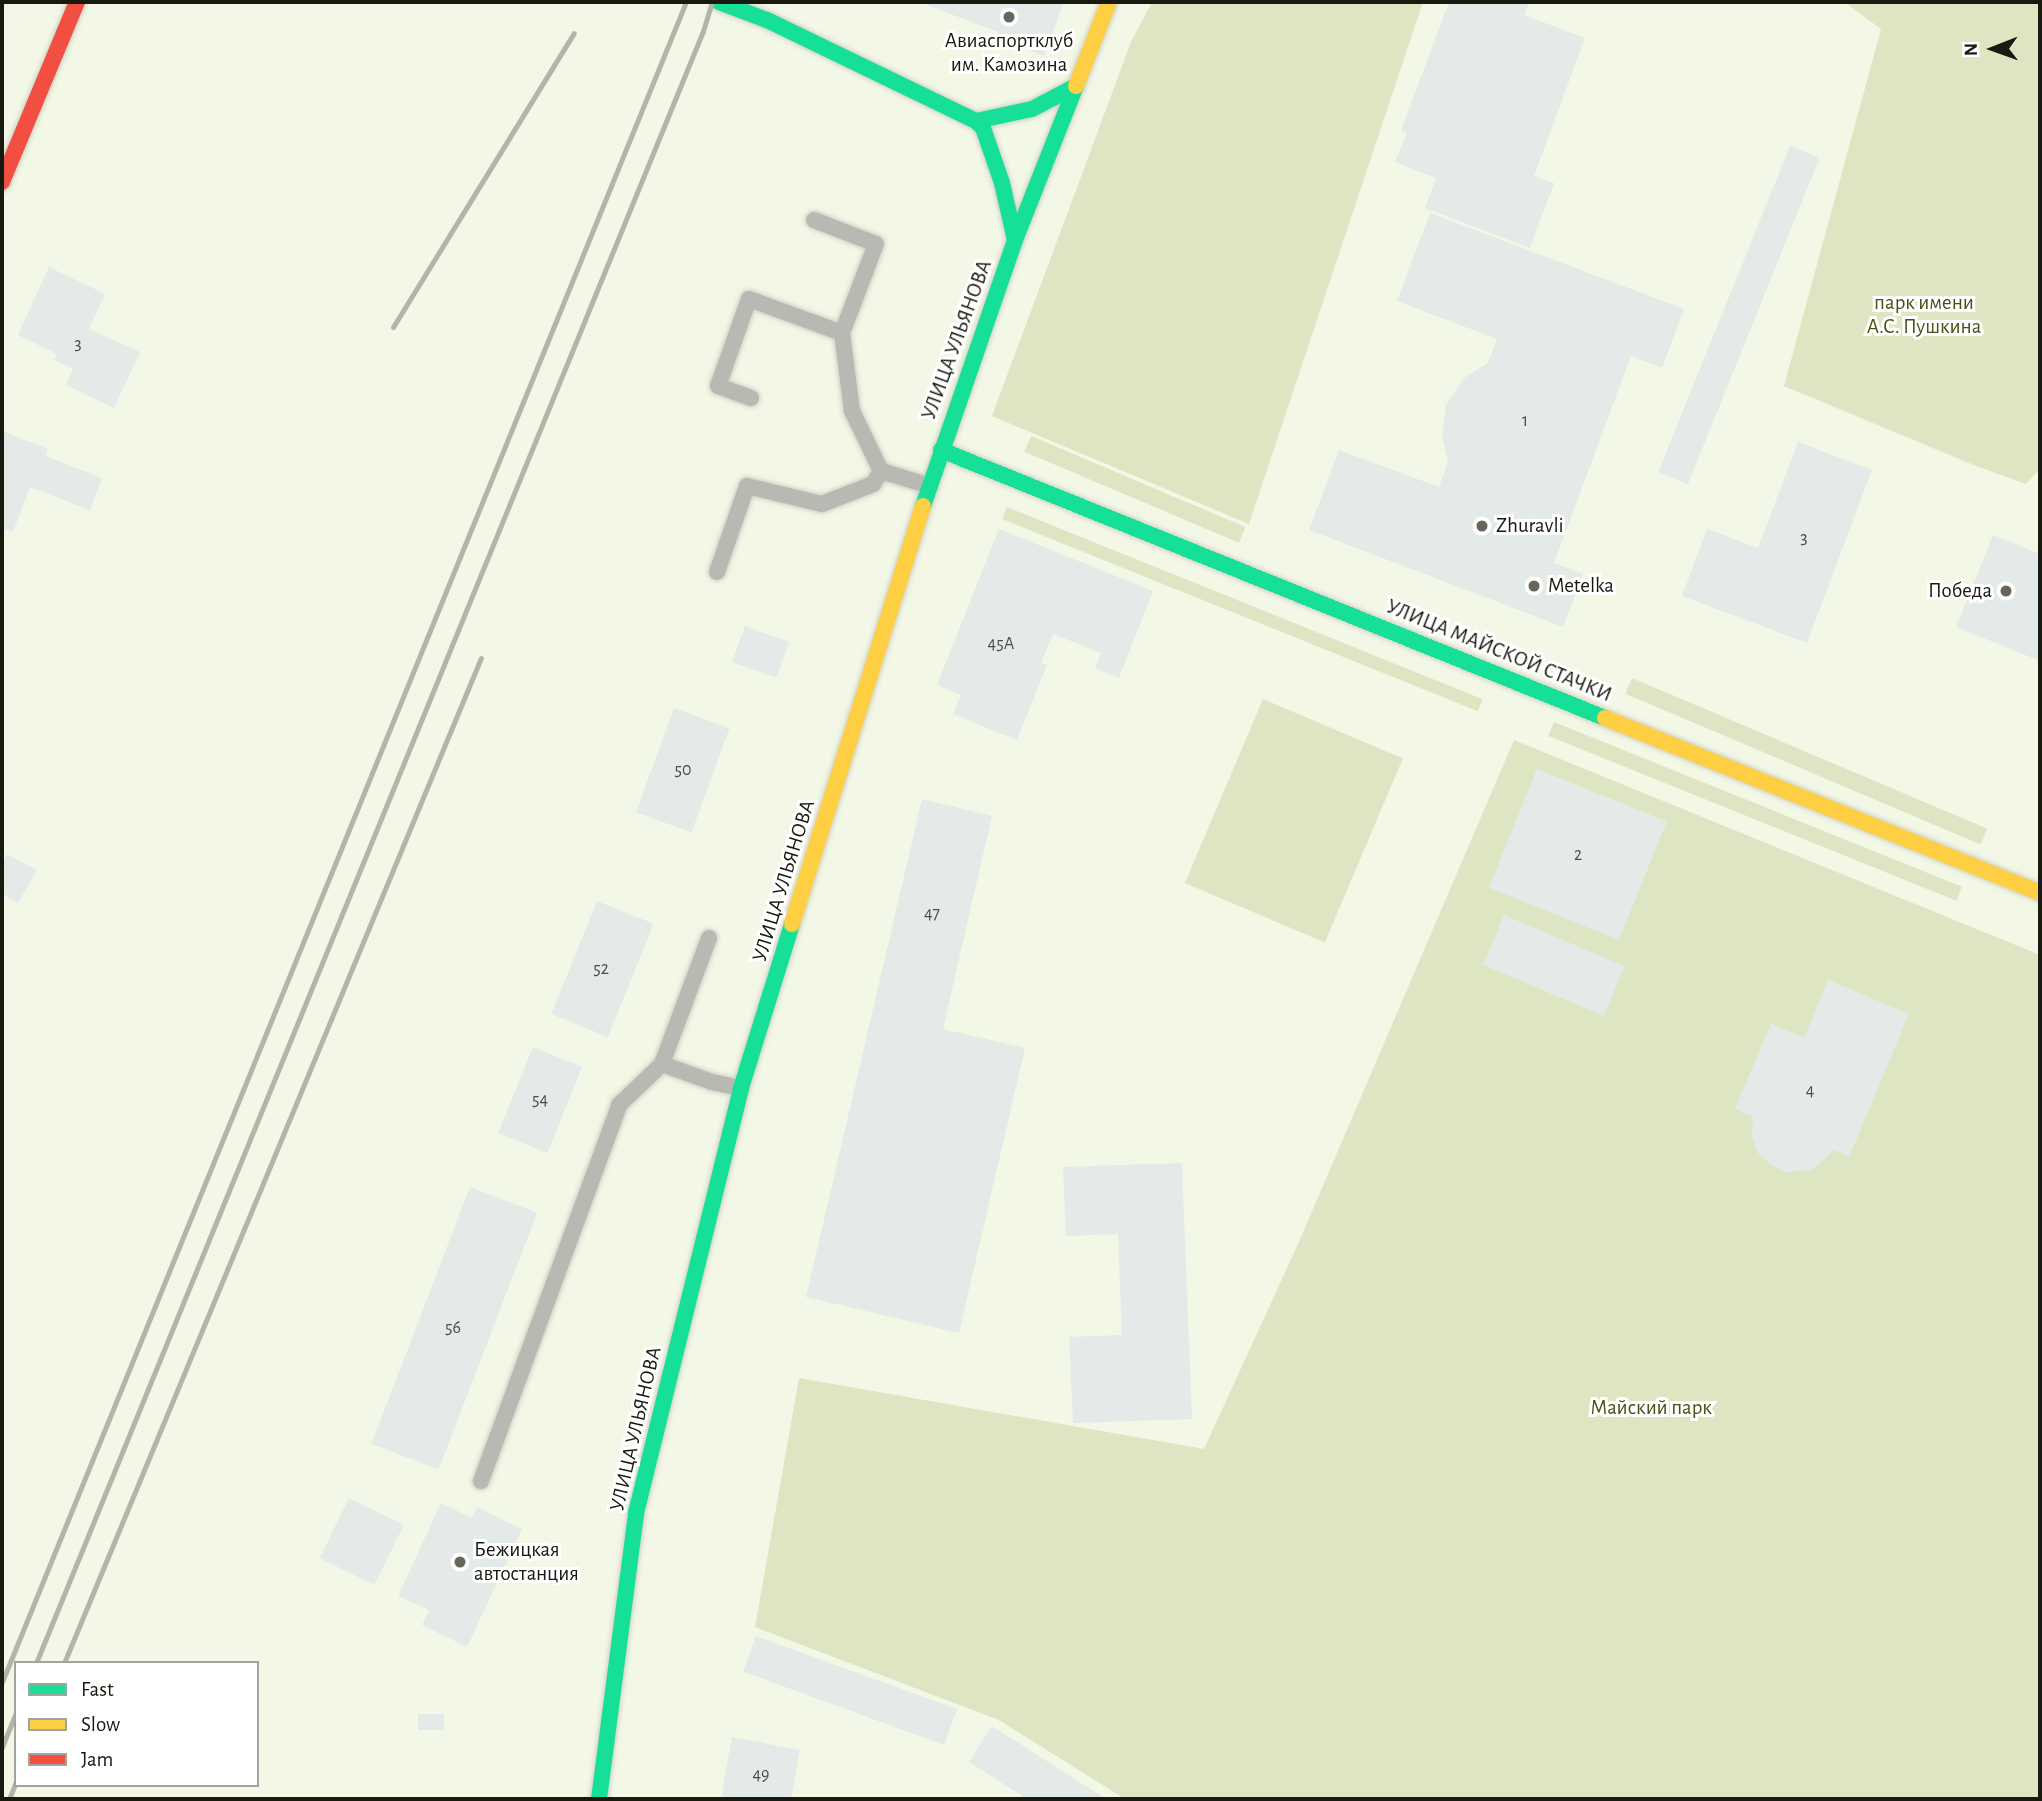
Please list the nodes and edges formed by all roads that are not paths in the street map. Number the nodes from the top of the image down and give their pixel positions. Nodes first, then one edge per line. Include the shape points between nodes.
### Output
1 (77, 2) edge
2 (719, 2) edge
3 (1109, 2) edge
4 (1076, 86) junction
5 (979, 125) junction
6 (2, 182) edge
7 (814, 220) dead end
8 (1015, 240) junction
9 (842, 333) junction
10 (751, 398) dead end
11 (941, 450) junction
12 (881, 471) junction
13 (930, 486) junction
14 (717, 572) dead end
15 (2040, 894) edge
16 (709, 938) dead end
17 (662, 1064) junction
18 (741, 1088) junction
19 (481, 1481) dead end
20 (599, 1799) edge

1 - 6 main road
2 - 5 main road via 767,20
3 - 4 main road, УЛИЦА УЛЬЯНОВА
4 - 5 main road via 1032,109
4 - 8 main road, УЛИЦА УЛЬЯНОВА
5 - 8 main road via 1002,183
7 - 9 lane via 876,244
8 - 11 main road, УЛИЦА УЛЬЯНОВА
9 - 10 lane via 749,299 718,386
9 - 12 lane via 852,411
11 - 13 main road, УЛИЦА УЛЬЯНОВА
11 - 15 main road, УЛИЦА МАЙСКОЙ СТАЧКИ
12 - 13 lane
12 - 14 lane via 873,484 822,504 747,486
13 - 18 main road, УЛИЦА УЛЬЯНОВА
16 - 17 lane
17 - 18 lane
17 - 19 lane via 619,1105
18 - 20 main road, УЛИЦА УЛЬЯНОВА via 636,1513

